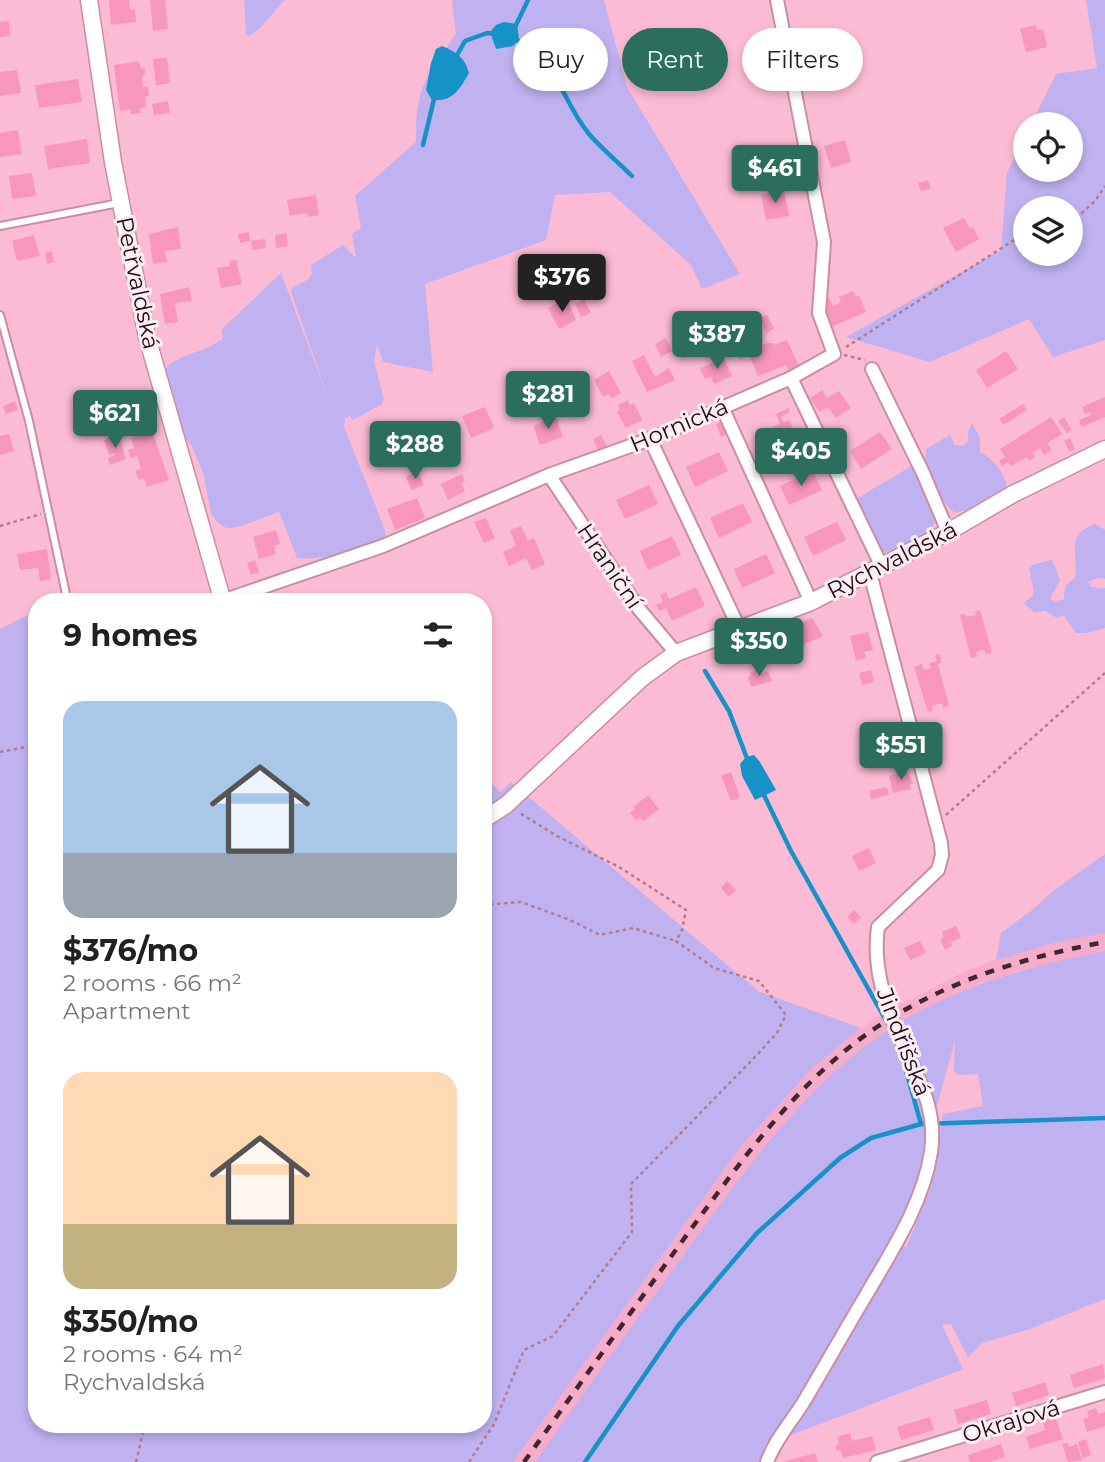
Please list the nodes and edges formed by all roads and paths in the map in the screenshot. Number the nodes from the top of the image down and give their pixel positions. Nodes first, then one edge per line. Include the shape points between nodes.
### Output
1 (89, 0) edge
2 (778, 0) edge
3 (1105, 186) edge
4 (121, 203) junction
5 (1083, 212) edge
6 (0, 226) edge
7 (1013, 240) edge
8 (0, 315) edge
9 (834, 354) junction
10 (872, 369) joint
11 (791, 377) junction
12 (722, 407) junction
13 (650, 439) junction
14 (1105, 449) edge
15 (549, 475) junction
16 (47, 512) junction
17 (0, 526) edge
18 (948, 532) junction
19 (876, 570) junction
20 (66, 593) edge
21 (219, 593) edge
22 (248, 593) edge
23 (811, 602) junction
24 (738, 628) junction
25 (676, 653) junction
26 (1105, 673) edge
27 (28, 747) edge
28 (0, 752) edge
29 (506, 805) junction
30 (492, 814) edge
31 (937, 825) junction
32 (492, 904) edge
33 (676, 941) junction
34 (1105, 1392) edge
35 (492, 1427) edge
36 (143, 1433) edge
37 (488, 1433) edge
38 (136, 1462) edge
39 (469, 1462) edge
40 (768, 1462) edge
41 (877, 1462) edge

1 - 4 street, Petřvaldská
2 - 9 street via 824,242 819,313
3 - 5 path
4 - 6 lane
4 - 21 street, Petřvaldská via 148,337
7 - 9 path
8 - 16 lane via 29,421
9 - 10 path via 856,356
9 - 11 street, Hornická
10 - 18 street
11 - 12 street, Hornická
11 - 19 street, Jindřišská
12 - 13 street, Hornická
12 - 23 street
13 - 15 street, Hornická
13 - 24 street
14 - 18 street, Rychvaldská
15 - 22 street, Hornická via 383,546
15 - 25 street, Hraniční via 639,609
16 - 17 path
16 - 20 lane
18 - 19 street, Rychvaldská
19 - 23 street, Rychvaldská
19 - 31 street, Jindřišská
23 - 24 street, Rychvaldská
24 - 25 street, Rychvaldská
25 - 29 street, Rychvaldská via 642,678
26 - 31 path
27 - 28 path
29 - 30 street, Rychvaldská
29 - 33 path via 686,910
31 - 40 street, Jindřišská via 942,855 938,870 878,927 876,940 884,997 927,1096 931,1119 931,1151 919,1197
32 - 33 path via 521,902 600,934 632,928
33 - 35 path via 714,968 759,981 786,1014 777,1033 757,1055 631,1184 632,1232 553,1336 524,1350
34 - 41 street, Okrajová
36 - 38 path
37 - 39 path

